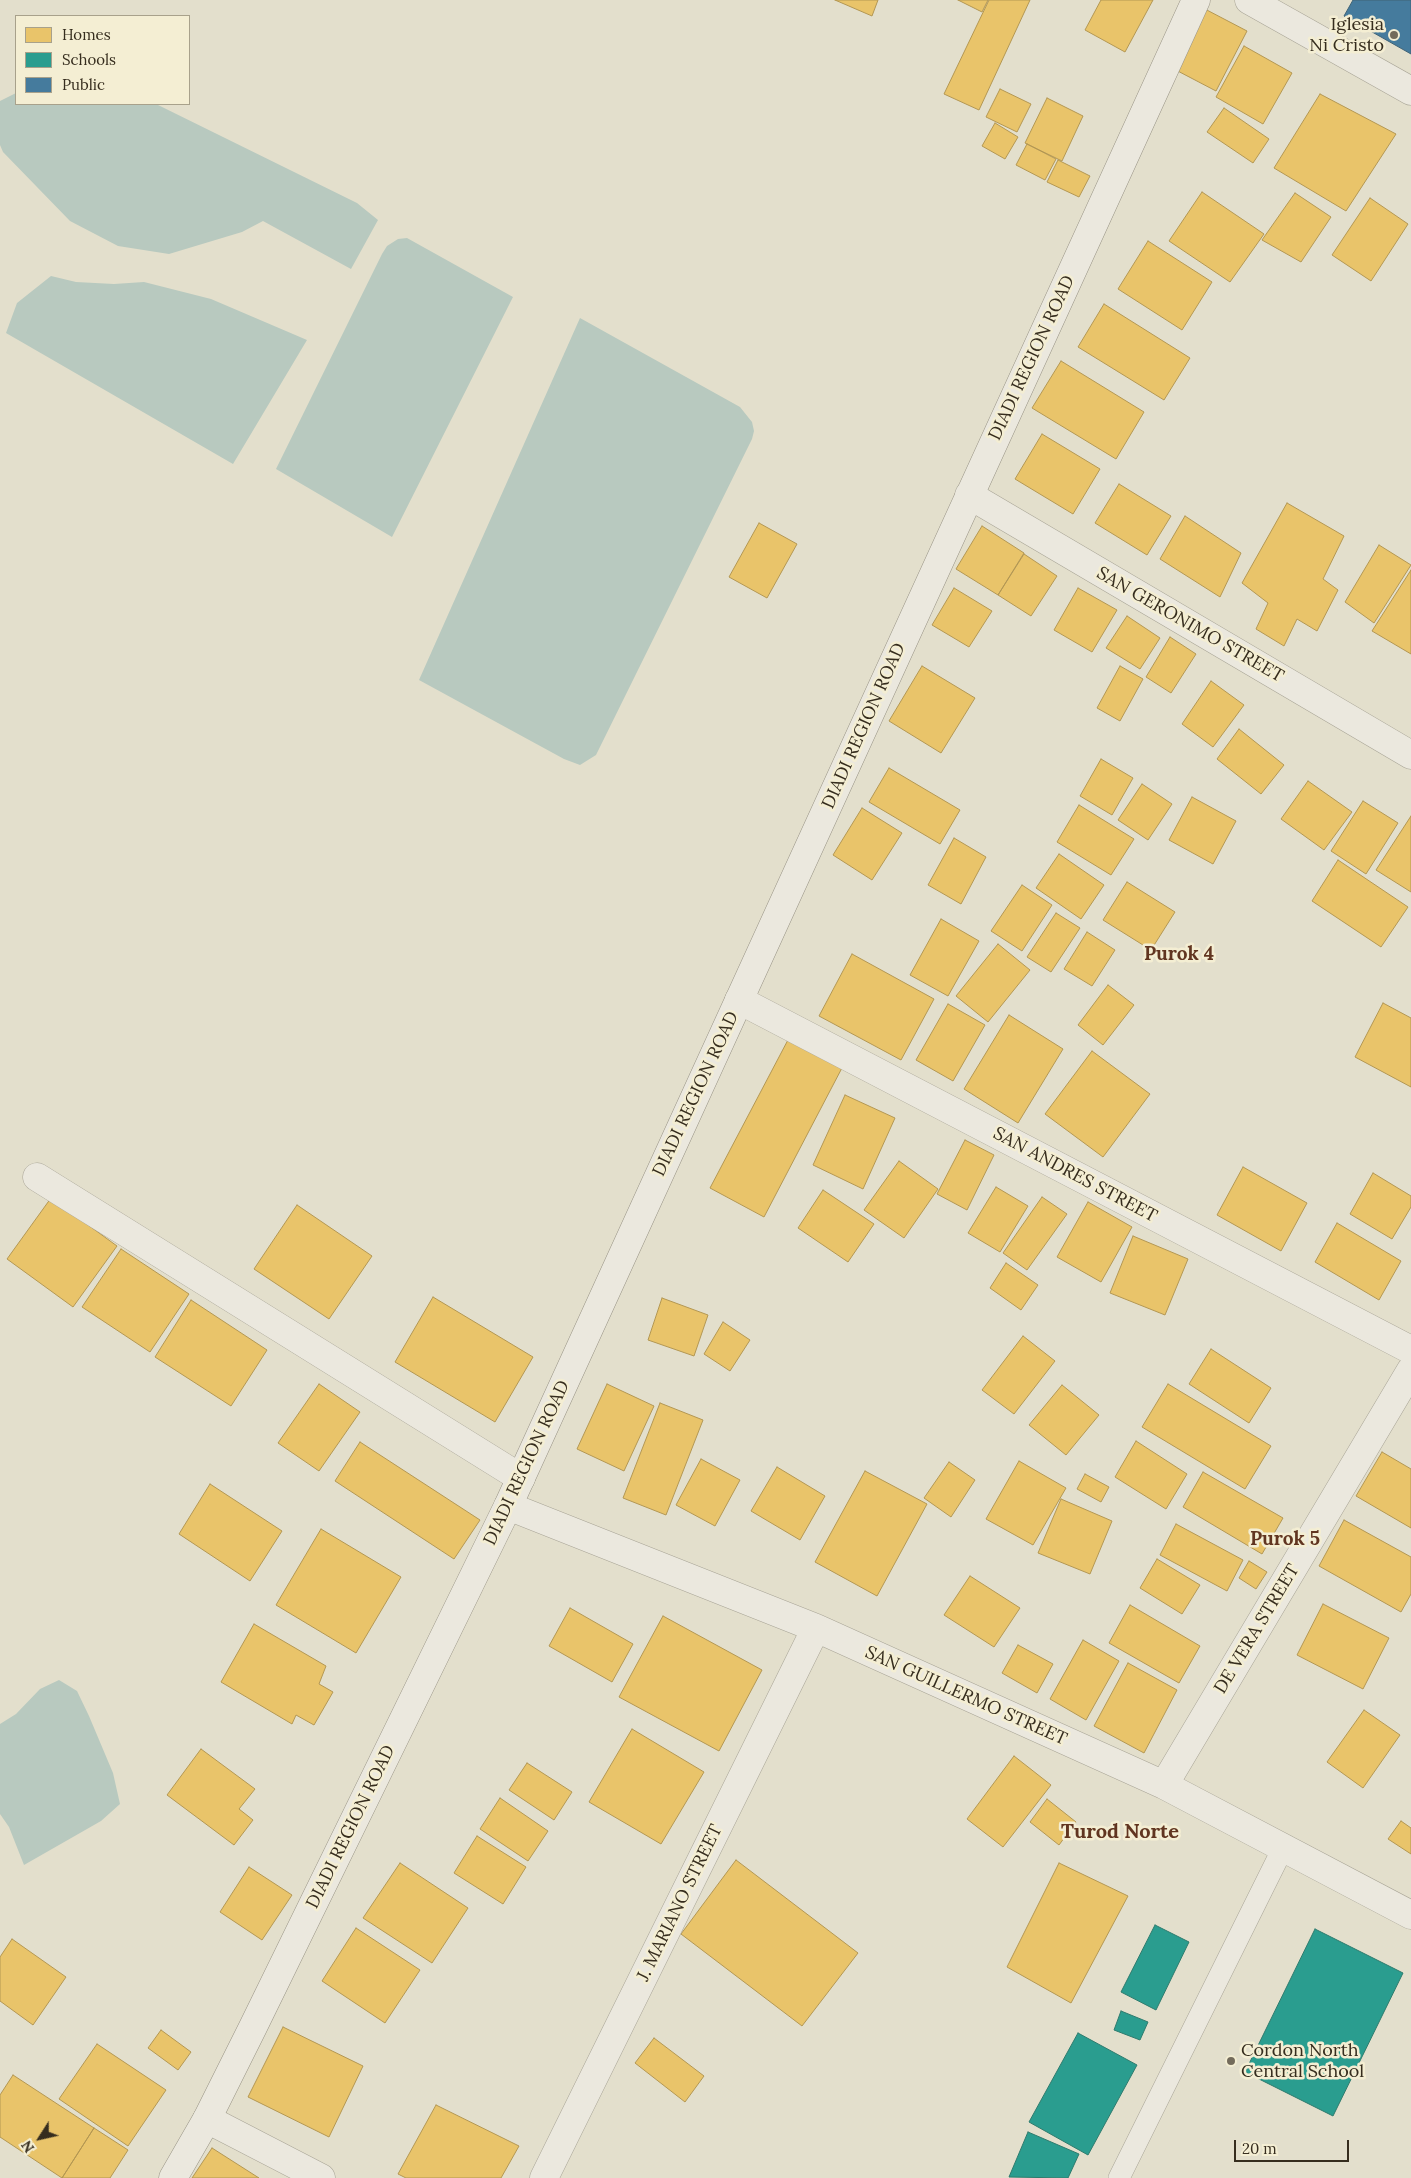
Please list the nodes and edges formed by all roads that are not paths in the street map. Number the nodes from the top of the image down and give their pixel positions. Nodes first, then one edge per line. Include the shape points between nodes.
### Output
1 (1196, 0) edge
2 (1249, 0) edge
3 (1411, 91) edge
4 (969, 495) junction
5 (1411, 755) edge
6 (739, 1000) junction
7 (37, 1177) dead end
8 (1411, 1350) edge
9 (1411, 1370) edge
10 (521, 1478) junction
11 (508, 1506) junction
12 (816, 1628) junction
13 (1164, 1785) junction
14 (1283, 1848) junction
15 (1411, 1915) edge
16 (207, 2119) junction
17 (173, 2178) edge
18 (322, 2178) edge
19 (544, 2178) edge
20 (1119, 2178) edge

1 - 4 street, DIADI REGION ROAD
2 - 3 street
4 - 5 street, SAN GERONIMO STREET
4 - 6 street, DIADI REGION ROAD
6 - 8 street, SAN ANDRES STREET
6 - 10 street, DIADI REGION ROAD
7 - 10 street
9 - 13 street, DE VERA STREET
10 - 11 street, DIADI REGION ROAD
11 - 12 street, SAN GUILLERMO STREET
11 - 16 street, DIADI REGION ROAD
12 - 13 street, SAN GUILLERMO STREET
12 - 19 street, J. MARIANO STREET
13 - 14 street, SAN GUILLERMO STREET
14 - 15 street, SAN GUILLERMO STREET
14 - 20 lane
16 - 17 street, DIADI REGION ROAD
16 - 18 street

